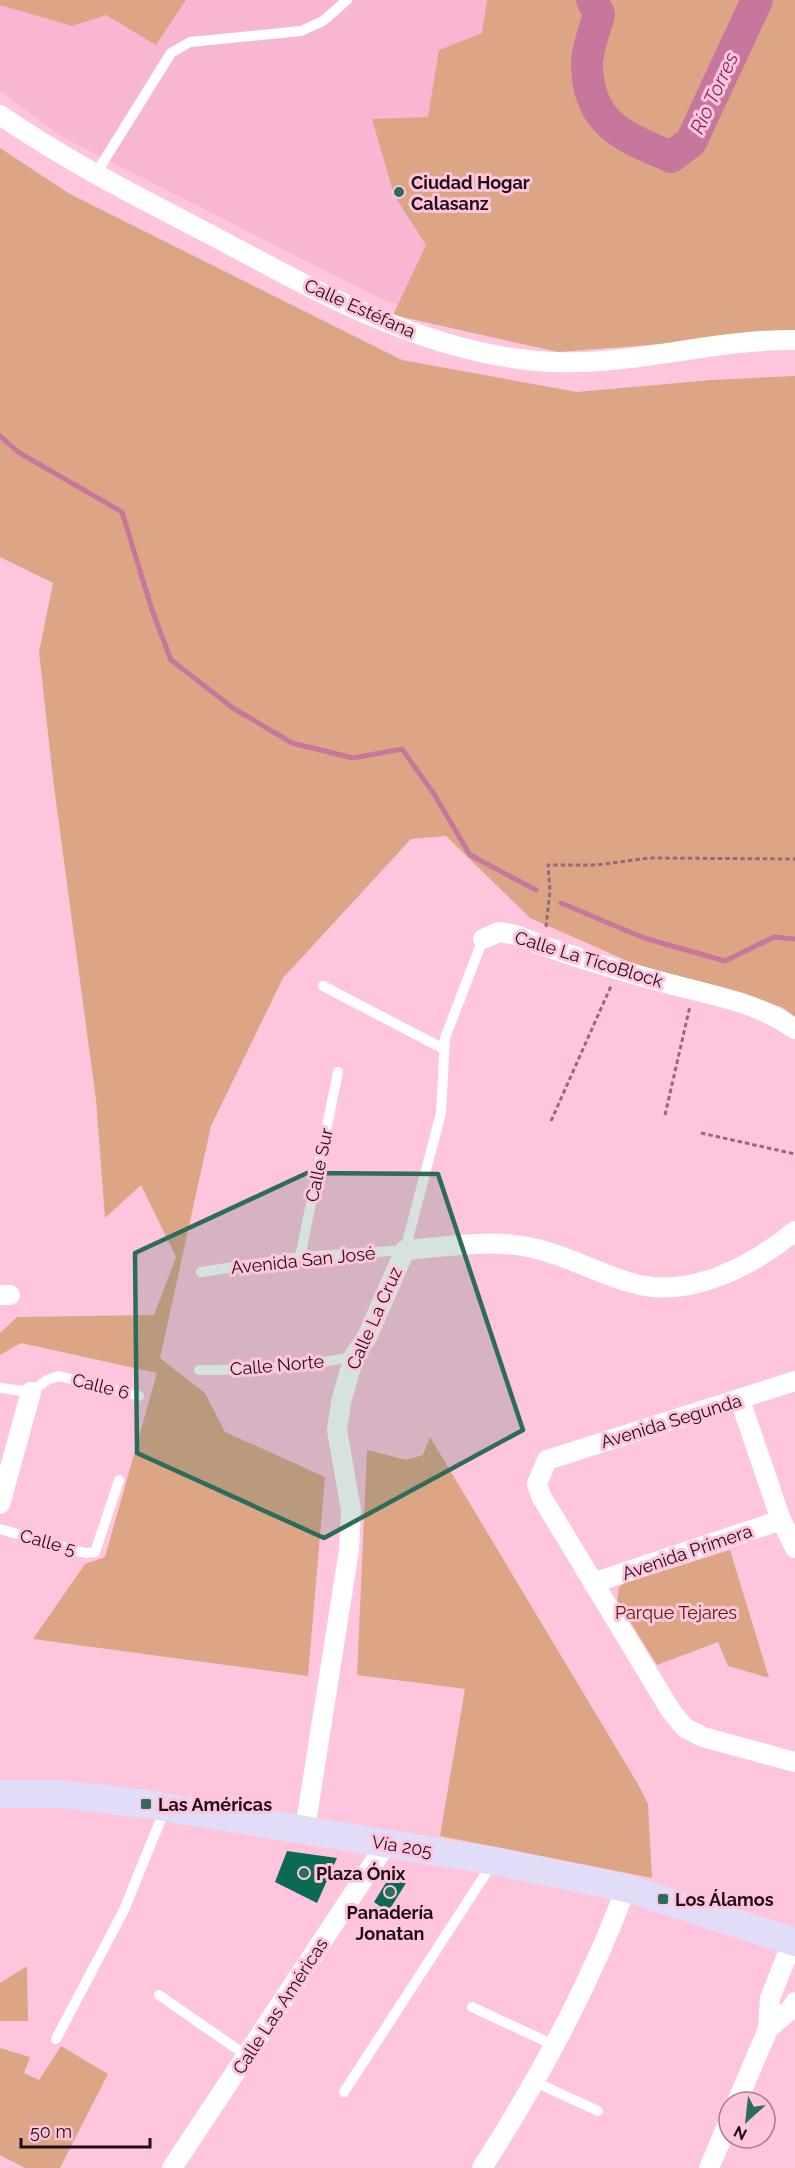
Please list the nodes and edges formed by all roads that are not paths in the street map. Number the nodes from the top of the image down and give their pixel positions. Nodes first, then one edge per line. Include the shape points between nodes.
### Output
1 (347, 0) edge
2 (0, 115) edge
3 (95, 176) junction
4 (795, 340) edge
5 (483, 939) joint
6 (324, 986) dead end
7 (795, 1029) edge
8 (444, 1049) junction
9 (338, 1072) dead end
10 (795, 1231) edge
11 (405, 1250) junction
12 (300, 1257) junction
13 (201, 1272) dead end
14 (354, 1356) junction
15 (200, 1370) dead end
16 (795, 1381) edge
17 (0, 1388) edge
18 (31, 1392) junction
19 (139, 1396) dead end
20 (740, 1400) junction
21 (119, 1480) dead end
22 (0, 1504) edge
23 (782, 1520) junction
24 (0, 1529) edge
25 (795, 1548) edge
26 (593, 1583) junction
27 (795, 1762) edge
28 (0, 1794) edge
29 (166, 1807) junction
30 (305, 1829) junction
31 (387, 1843) junction
32 (494, 1861) junction
33 (626, 1888) junction
34 (794, 1942) edge
35 (159, 1995) dead end
36 (795, 2002) edge
37 (472, 2007) dead end
38 (768, 2028) junction
39 (56, 2039) dead end
40 (556, 2046) junction
41 (247, 2056) junction
42 (535, 2082) junction
43 (742, 2090) edge
44 (344, 2092) dead end
45 (598, 2111) dead end
46 (717, 2150) edge
47 (172, 2168) edge
48 (482, 2168) edge
49 (710, 2168) edge

1 - 3 lane via 322,21 301,31 190,42 171,53
2 - 3 street, Calle Estéfana
3 - 4 street, Calle Estéfana via 393,326 496,356 576,362 758,339
5 - 7 street, Calle La TicoBlock via 499,932 516,935 618,970 747,1003
5 - 8 lane, Calle La TicoBlock
6 - 8 lane
8 - 11 lane, Calle La TicoBlock via 441,1113
9 - 12 lane, Calle Sur
10 - 11 street, Calle La Cruz via 768,1253 739,1268 696,1284 666,1288 633,1284 528,1247 493,1243
11 - 12 lane, Avenida San José
11 - 14 street, Calle La Cruz via 367,1337
12 - 13 lane, Avenida San José
14 - 15 lane, Calle Norte via 271,1369
14 - 30 street, Calle La Cruz via 337,1430 351,1510 349,1550
16 - 20 street, Avenida Segunda
17 - 18 lane
18 - 19 lane, Calle 6 via 59,1376
18 - 22 street
20 - 23 street
20 - 26 street, Avenida Segunda via 547,1460 537,1484 541,1496
21 - 24 lane, Calle 5 via 95,1552
23 - 25 street
23 - 26 street, Avenida Primera
26 - 27 street via 671,1712 685,1728 703,1737
28 - 29 main road, Vía 205 via 60,1794
29 - 30 main road, Vía 205
29 - 39 lane via 124,1910
30 - 31 main road, Vía 205
31 - 32 main road, Vía 205
31 - 41 street, Calle Las Américas
32 - 33 main road, Vía 205
32 - 44 lane
33 - 34 main road, Vía 205
33 - 40 street
34 - 38 street via 770,1998
35 - 41 lane
36 - 38 street
37 - 40 lane
38 - 43 street
40 - 42 street
41 - 47 street, Calle Las Américas
42 - 45 lane
42 - 48 street
46 - 49 street

